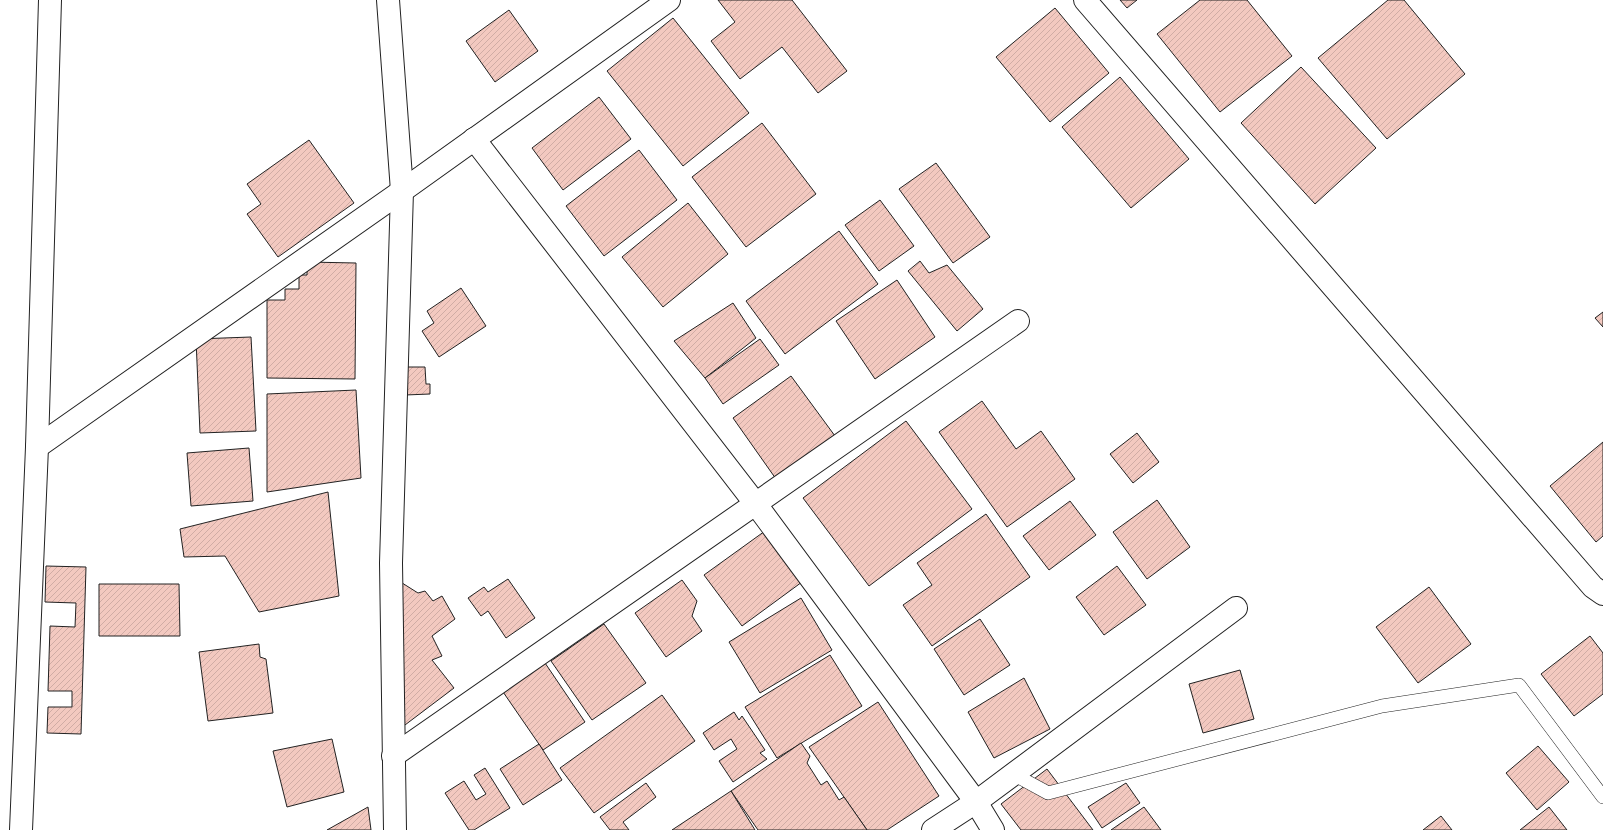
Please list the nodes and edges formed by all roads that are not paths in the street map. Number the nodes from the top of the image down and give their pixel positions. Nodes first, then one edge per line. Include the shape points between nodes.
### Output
1 (50, 0) edge
2 (388, 0) edge
3 (669, 0) edge
4 (1085, 0) edge
5 (474, 139) junction
6 (402, 191) junction
7 (1018, 322) dead end
8 (37, 447) junction
9 (755, 503) junction
10 (1603, 594) edge
11 (1236, 608) dead end
12 (393, 756) junction
13 (1013, 774) junction
14 (1603, 797) edge
15 (976, 802) junction
16 (21, 830) edge
17 (395, 830) edge
18 (933, 830) edge
19 (993, 830) edge

1 - 8 street
2 - 6 street
3 - 5 street
4 - 10 street via 1593,587
5 - 6 street
5 - 9 street
6 - 8 street
6 - 12 street via 391,563
7 - 9 street
8 - 16 street
9 - 12 street
9 - 15 street
11 - 13 street
12 - 17 street
13 - 14 lane via 1048,794 1382,706 1519,685
13 - 15 street
15 - 18 street
15 - 19 street

